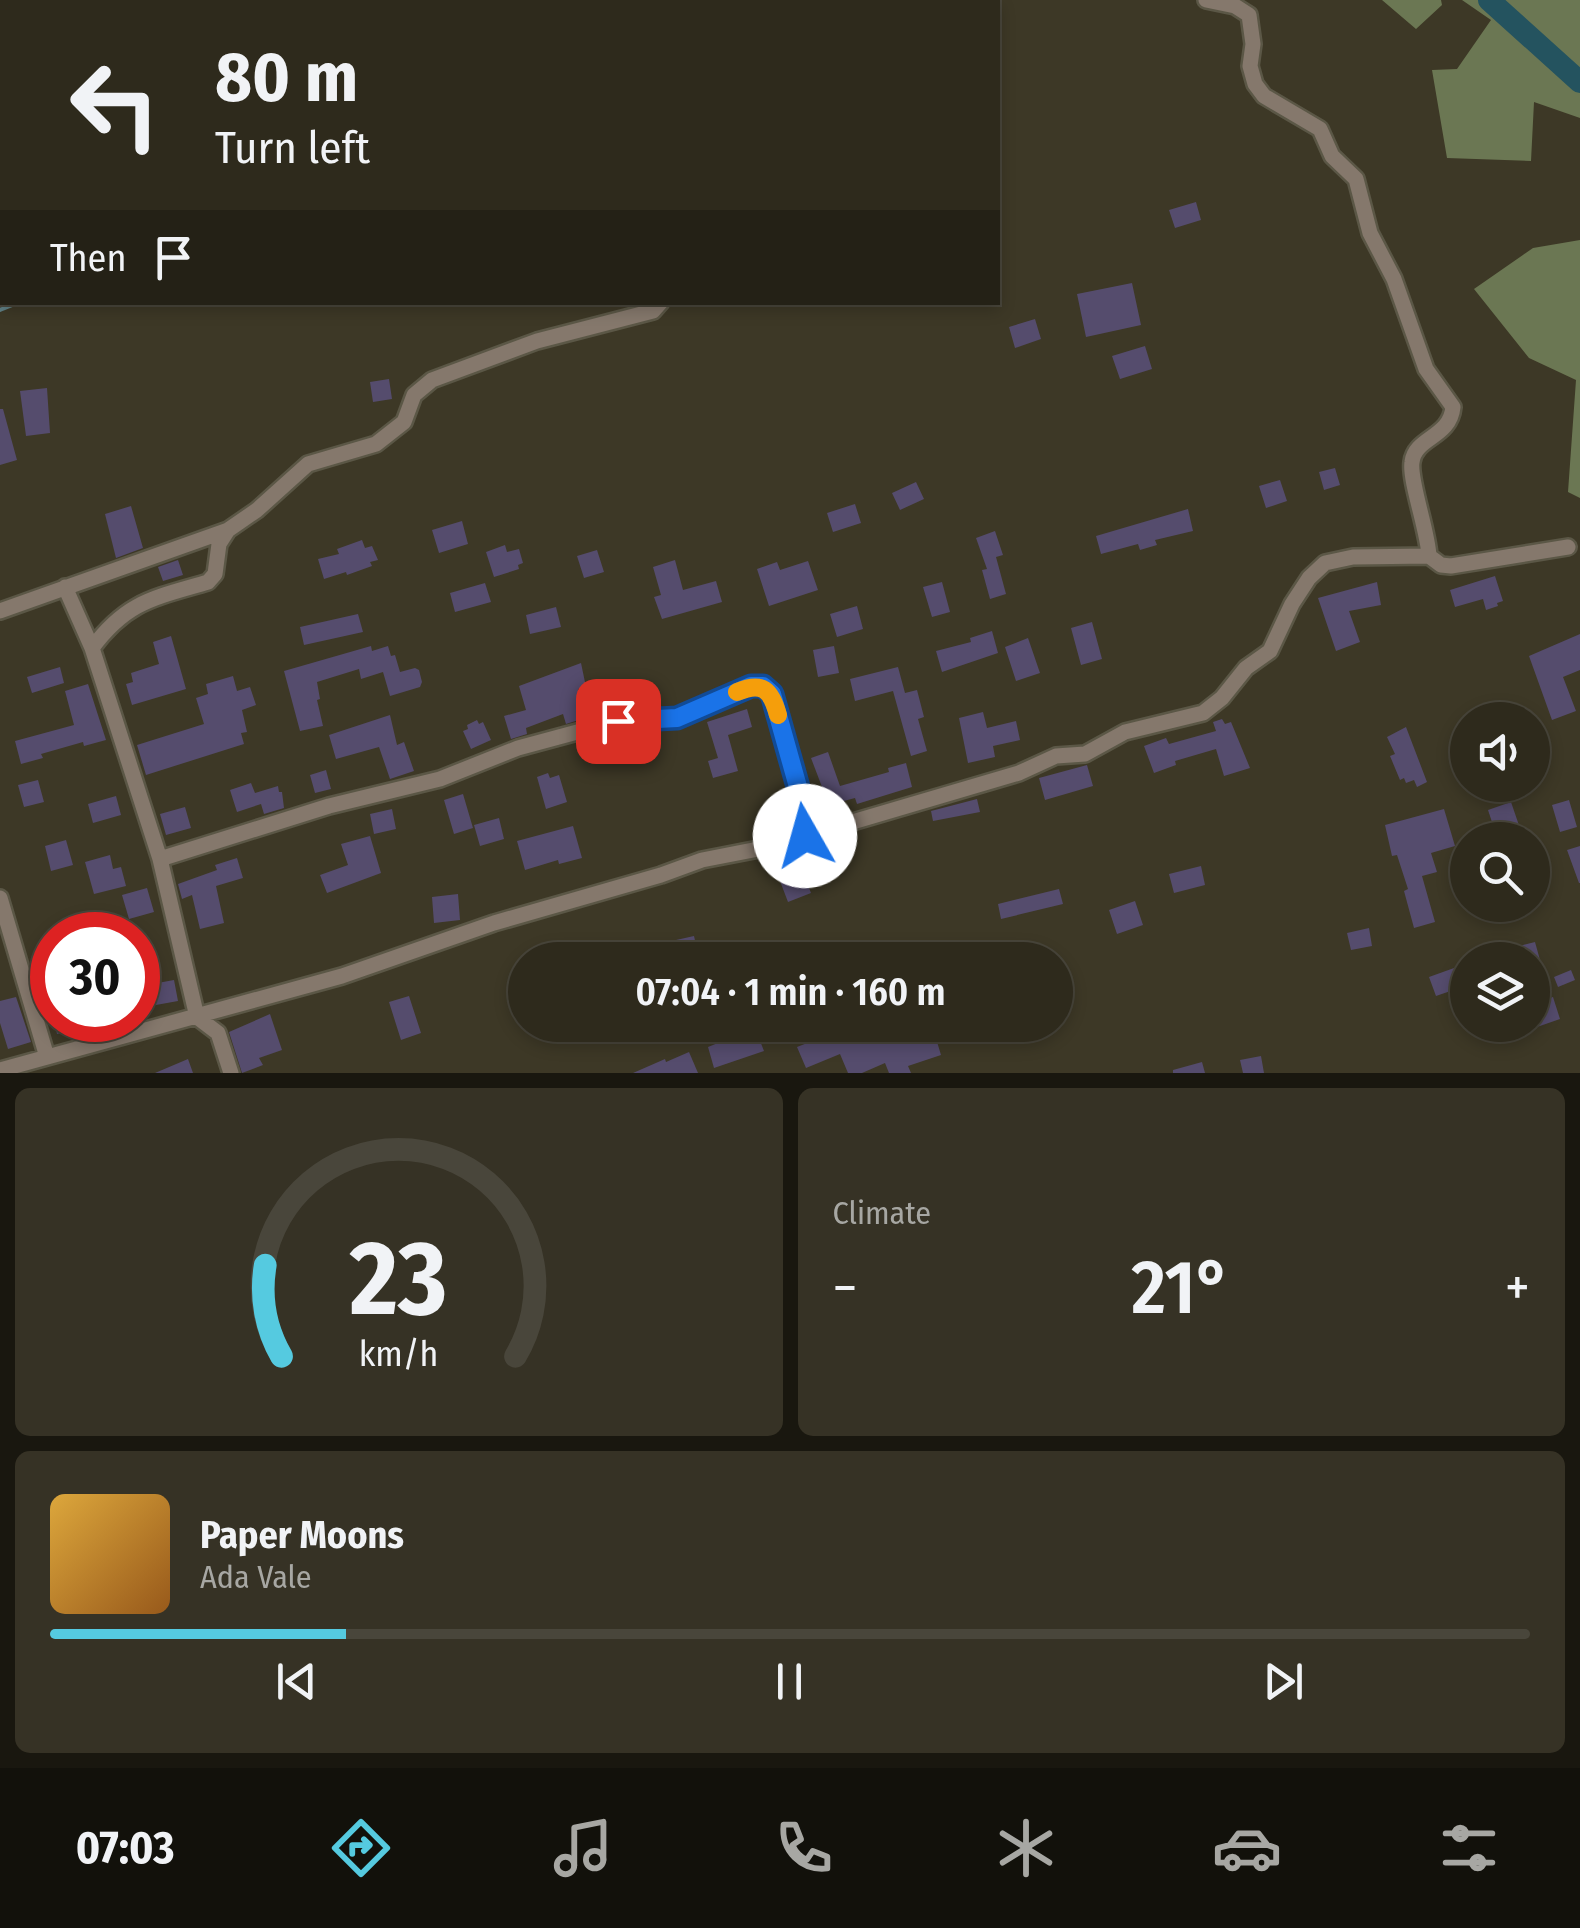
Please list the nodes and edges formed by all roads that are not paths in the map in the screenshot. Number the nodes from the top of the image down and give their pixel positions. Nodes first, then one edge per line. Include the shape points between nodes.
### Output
1 (1206, 0) edge
2 (658, 305) edge
3 (228, 530) junction
4 (1568, 547) dead end
5 (1429, 556) junction
6 (65, 587) junction
7 (0, 611) edge
8 (92, 648) junction
9 (805, 836) junction
10 (160, 859) junction
11 (0, 901) edge
12 (197, 1016) junction
13 (47, 1057) junction
14 (0, 1070) edge
15 (231, 1073) edge

1 - 5 street via 1249,15 1255,84 1320,129 1332,156 1356,179 1370,233 1426,369 1453,407 1448,426 1417,450 1411,464
2 - 3 street via 432,380 414,395 404,422 376,444 308,464
3 - 6 street
3 - 8 street via 208,582 133,607
4 - 5 street via 1496,560 1474,575
5 - 9 street via 1325,563 1292,604 1270,650 1203,713
6 - 7 street
6 - 8 street
8 - 10 street
9 - 10 street via 772,694 751,686 677,718 618,721 518,748 440,778
9 - 12 street via 702,860
10 - 12 street
11 - 13 street
12 - 13 street
12 - 15 street via 218,1033
13 - 14 street

